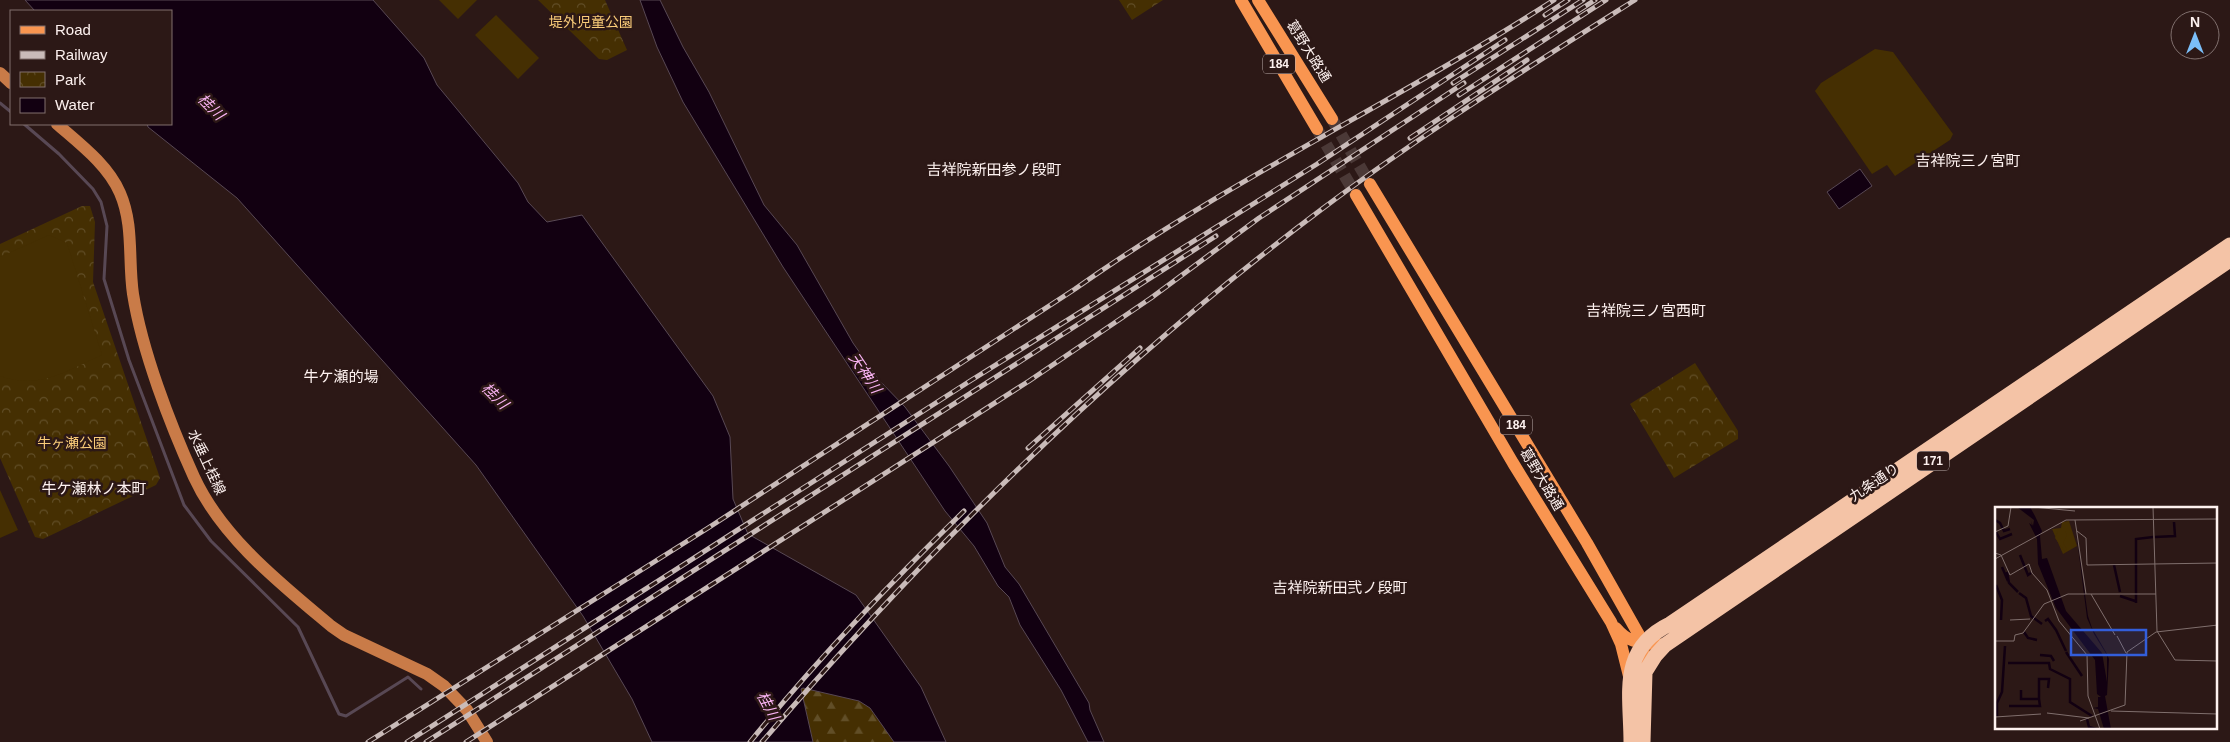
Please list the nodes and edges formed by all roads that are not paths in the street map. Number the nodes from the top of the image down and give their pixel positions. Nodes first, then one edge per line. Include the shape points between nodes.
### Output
1 (1241, 0) edge
2 (1258, 0) edge
3 (0, 73) edge
4 (10, 82) edge
5 (1332, 119) tunnel mouth
6 (58, 125) edge
7 (1316, 129) tunnel mouth
8 (1370, 184) tunnel mouth
9 (1356, 195) tunnel mouth
10 (2230, 245) edge
11 (2230, 260) edge
12 (1611, 622) junction
13 (1643, 642) junction
14 (1666, 645) junction
15 (1645, 672) junction
16 (1630, 680) junction
17 (487, 742) edge
18 (1631, 742) edge
19 (1643, 742) edge

1 - 7 main road, 184
2 - 5 main road, 葛野大路通 / 184
3 - 4 main road
6 - 17 main road, 水垂上桂線 via 108,173 122,198 130,226 133,293 152,365 172,423 210,505 246,549 331,626 427,674 444,686 467,710
8 - 13 main road, 葛野大路通 / 184 via 1583,536
9 - 12 main road, 葛野大路通 / 184 via 1513,463
10 - 13 highway, 九条通り / 171
11 - 14 highway, 九条通り / 171
12 - 13 main road via 1624,638
12 - 16 main road, 葛野大路通 / 184 via 1621,644
13 - 14 main road
13 - 15 main road, 葛野大路通 / 184
13 - 16 highway, 葛野大路通 / 171 via 1634,658
14 - 15 highway, 九条通り / 171
15 - 19 highway, 葛野大路通
16 - 18 highway, 葛野大路通 / 171

